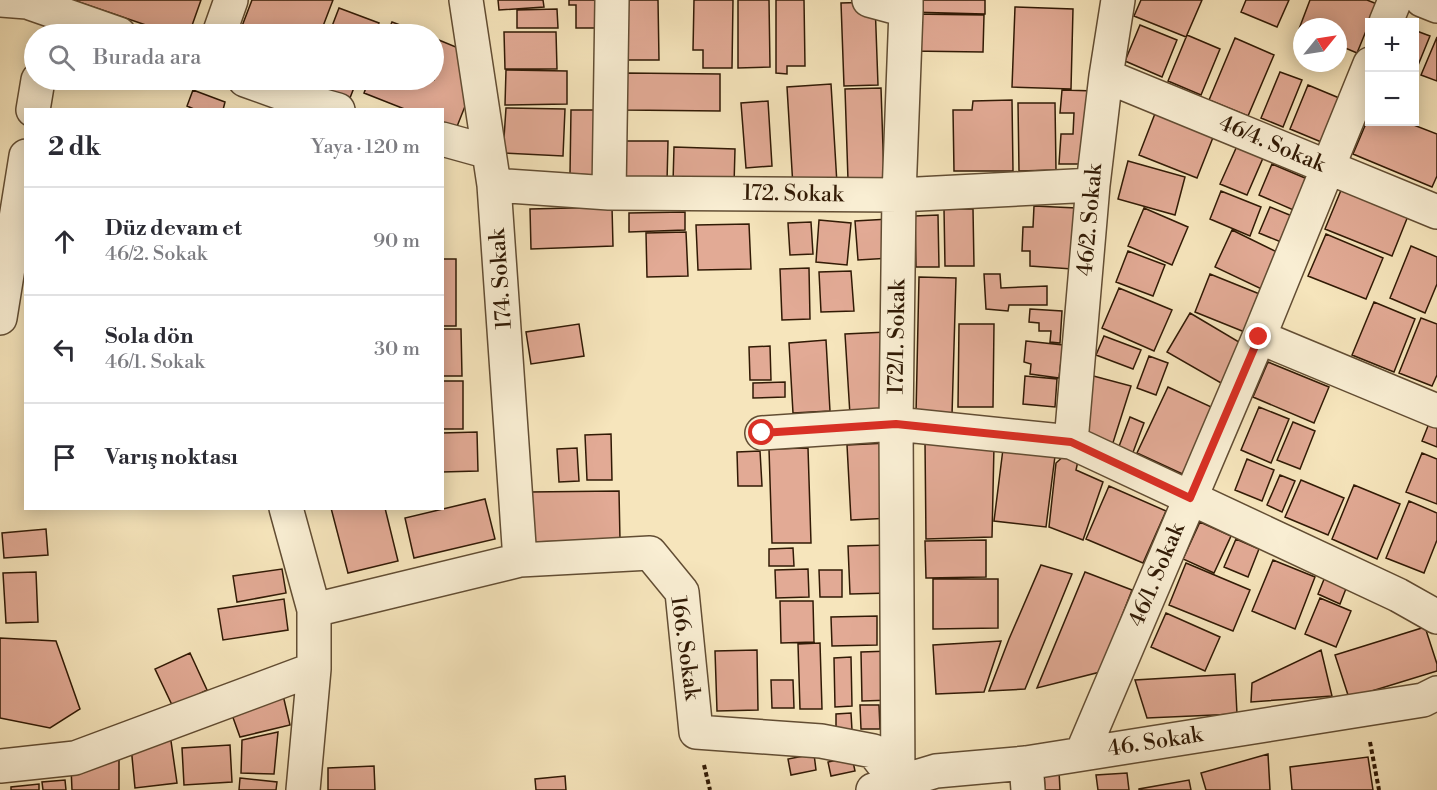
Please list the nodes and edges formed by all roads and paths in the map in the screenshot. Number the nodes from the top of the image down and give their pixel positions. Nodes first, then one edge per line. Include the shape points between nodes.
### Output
1 (231, 0) edge
2 (466, 0) edge
3 (612, 0) edge
4 (869, 0) edge
5 (1118, 0) edge
6 (1395, 0) edge
7 (1422, 0) edge
8 (906, 5) edge
9 (1437, 6) edge
10 (30, 9) edge
11 (1388, 18) edge
12 (83, 24) edge
13 (223, 24) edge
14 (1367, 72) edge
15 (1106, 76) junction
16 (36, 90) edge
17 (265, 90) edge
18 (294, 104) edge
19 (33, 108) edge
20 (323, 108) edge
21 (444, 140) edge
22 (489, 152) junction
23 (1328, 168) junction
24 (24, 169) edge
25 (494, 184) junction
26 (1093, 185) junction
27 (609, 193) junction
28 (899, 195) junction
29 (1437, 212) edge
30 (0, 319) edge
31 (24, 321) edge
32 (1259, 337) junction
33 (1437, 411) edge
34 (896, 424) junction
35 (762, 433) dead end
36 (1071, 442) junction
37 (1190, 498) junction
38 (287, 510) edge
39 (520, 560) junction
40 (314, 610) junction
41 (1437, 617) edge
42 (314, 669) junction
43 (1437, 693) edge
44 (1371, 748) dead end
45 (1082, 753) junction
46 (0, 766) edge
47 (1027, 776) edge
48 (885, 786) edge
49 (303, 790) edge
50 (1379, 790) edge

1 - 13 street
2 - 22 street, 174. Sokak
3 - 27 street
4 - 8 street
5 - 15 street, 46/2. Sokak
6 - 11 street
7 - 9 street
8 - 28 street, 172/1. Sokak
10 - 12 street
14 - 23 street, 46/1. Sokak
15 - 23 street, 46/4. Sokak
15 - 26 street, 46/2. Sokak
16 - 19 street
17 - 18 street
18 - 20 street
21 - 22 street
22 - 25 street, 174. Sokak
23 - 29 street, 46/4. Sokak
23 - 32 street, 46/1. Sokak
24 - 30 street
25 - 27 street, 172. Sokak
25 - 39 street, 174. Sokak
26 - 28 street, 172. Sokak
26 - 36 street, 46/2. Sokak
27 - 28 street, 172. Sokak
28 - 34 street, 172/1. Sokak
30 - 31 street
32 - 33 street
32 - 37 street, 46/1. Sokak
34 - 35 street
34 - 36 street
34 - 48 street, 172/1. Sokak
36 - 37 street
37 - 41 street
37 - 45 street, 46/1. Sokak
38 - 40 street
39 - 40 street, 166. Sokak
39 - 48 street, 166. Sokak via 650,553 682,592 696,732 821,741 873,751
40 - 42 street
42 - 46 street via 75,758
42 - 49 street
43 - 45 street, 46. Sokak via 1423,700
44 - 50 path
45 - 47 street, 46. Sokak
47 - 48 street, 46. Sokak via 936,771

